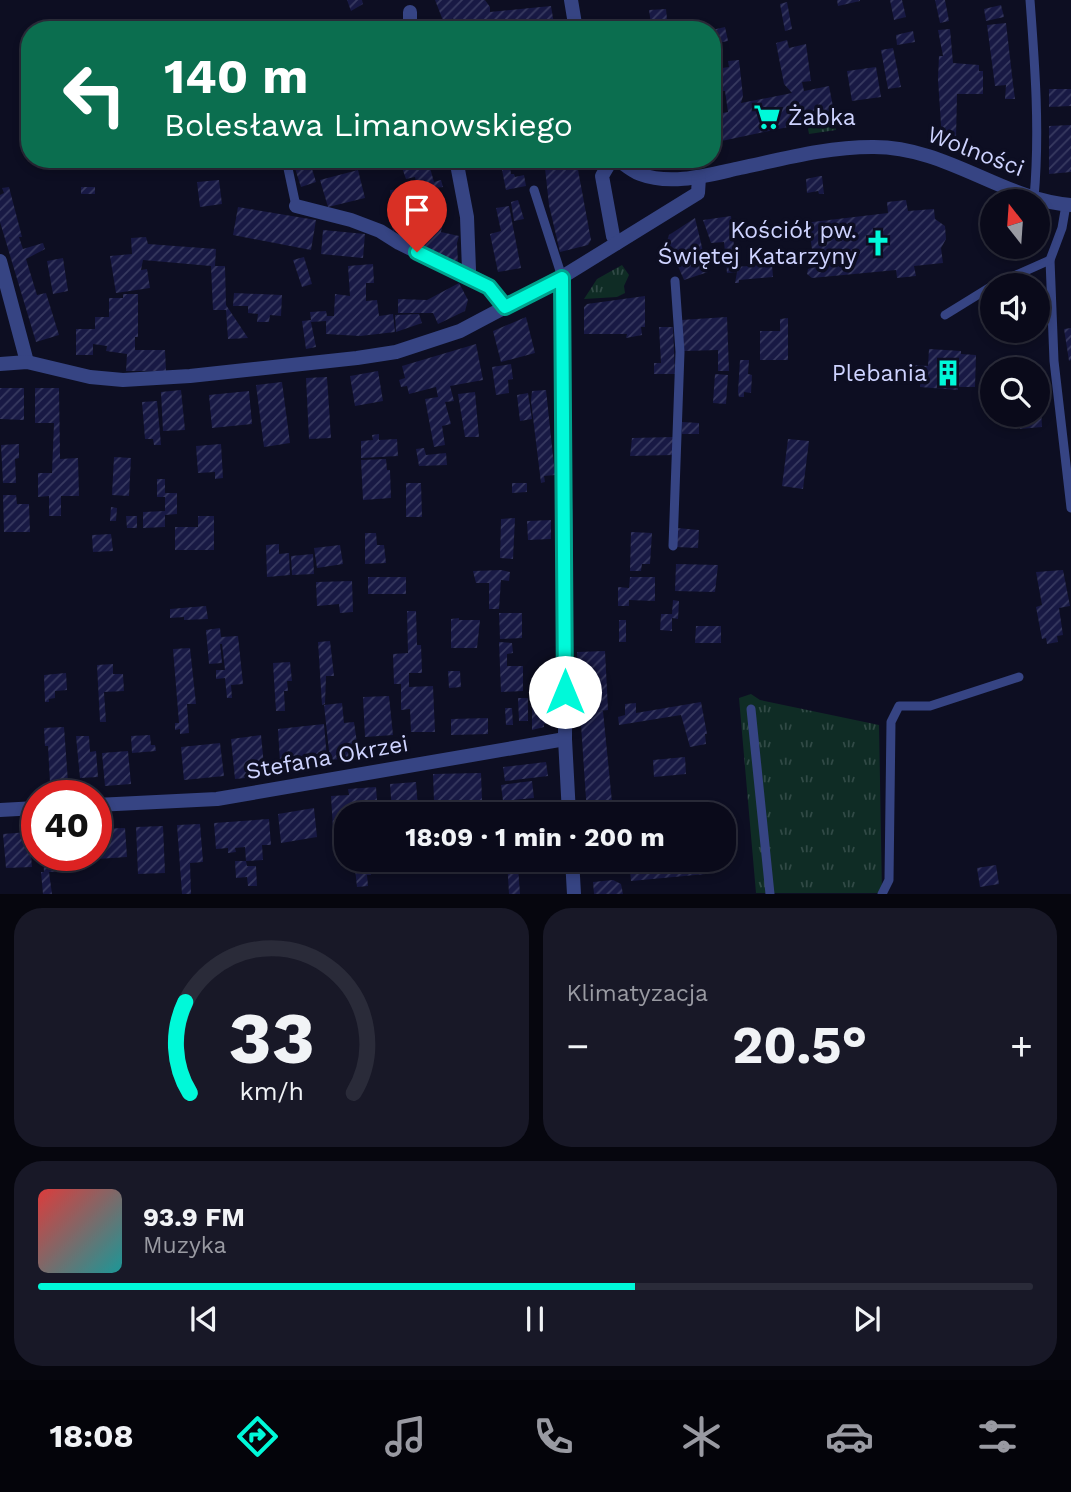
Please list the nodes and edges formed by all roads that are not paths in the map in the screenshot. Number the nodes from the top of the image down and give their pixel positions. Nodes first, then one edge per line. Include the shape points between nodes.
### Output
1 (570, 0) edge
2 (1030, 0) edge
3 (410, 12) dead end
4 (410, 21) edge
5 (574, 21) edge
6 (288, 168) edge
7 (458, 168) edge
8 (608, 168) edge
9 (630, 168) edge
10 (699, 177) junction
11 (1013, 189) edge
12 (1035, 189) edge
13 (534, 190) dead end
14 (1050, 201) edge
15 (1068, 205) edge
16 (296, 206) joint
17 (617, 243) junction
18 (1050, 260) junction
19 (0, 261) edge
20 (1022, 273) edge
21 (467, 276) junction
22 (562, 278) junction
23 (675, 282) dead end
24 (980, 294) edge
25 (505, 307) junction
26 (945, 315) dead end
27 (27, 362) junction
28 (0, 364) edge
29 (1071, 508) edge
30 (673, 546) dead end
31 (1019, 677) dead end
32 (751, 709) dead end
33 (565, 739) junction
34 (568, 802) edge
35 (112, 804) edge
36 (21, 809) edge
37 (0, 810) edge
38 (573, 872) edge
39 (574, 894) edge
40 (770, 894) edge
41 (882, 894) edge

1 - 5 street
2 - 12 lane via 1037,86
3 - 4 street
6 - 16 lane
7 - 21 street via 467,217
8 - 17 street via 602,176
9 - 10 street, Wolności via 670,179
10 - 11 street, Wolności via 821,151 875,146 944,160
10 - 17 street via 698,193
13 - 22 lane
14 - 15 street, Wolności
15 - 18 lane
16 - 21 street via 372,227
17 - 22 street
18 - 20 lane
18 - 29 lane via 1054,361
19 - 27 street
21 - 25 street via 489,287
22 - 25 street
22 - 33 street
23 - 30 lane via 680,352
24 - 26 lane
25 - 27 street via 460,331 396,352 299,365 123,380
27 - 28 street
31 - 41 lane via 930,706 899,706 891,722 889,880
32 - 40 lane
33 - 34 street
33 - 35 street, Stefana Okrzei via 217,799
36 - 37 street
38 - 39 street

